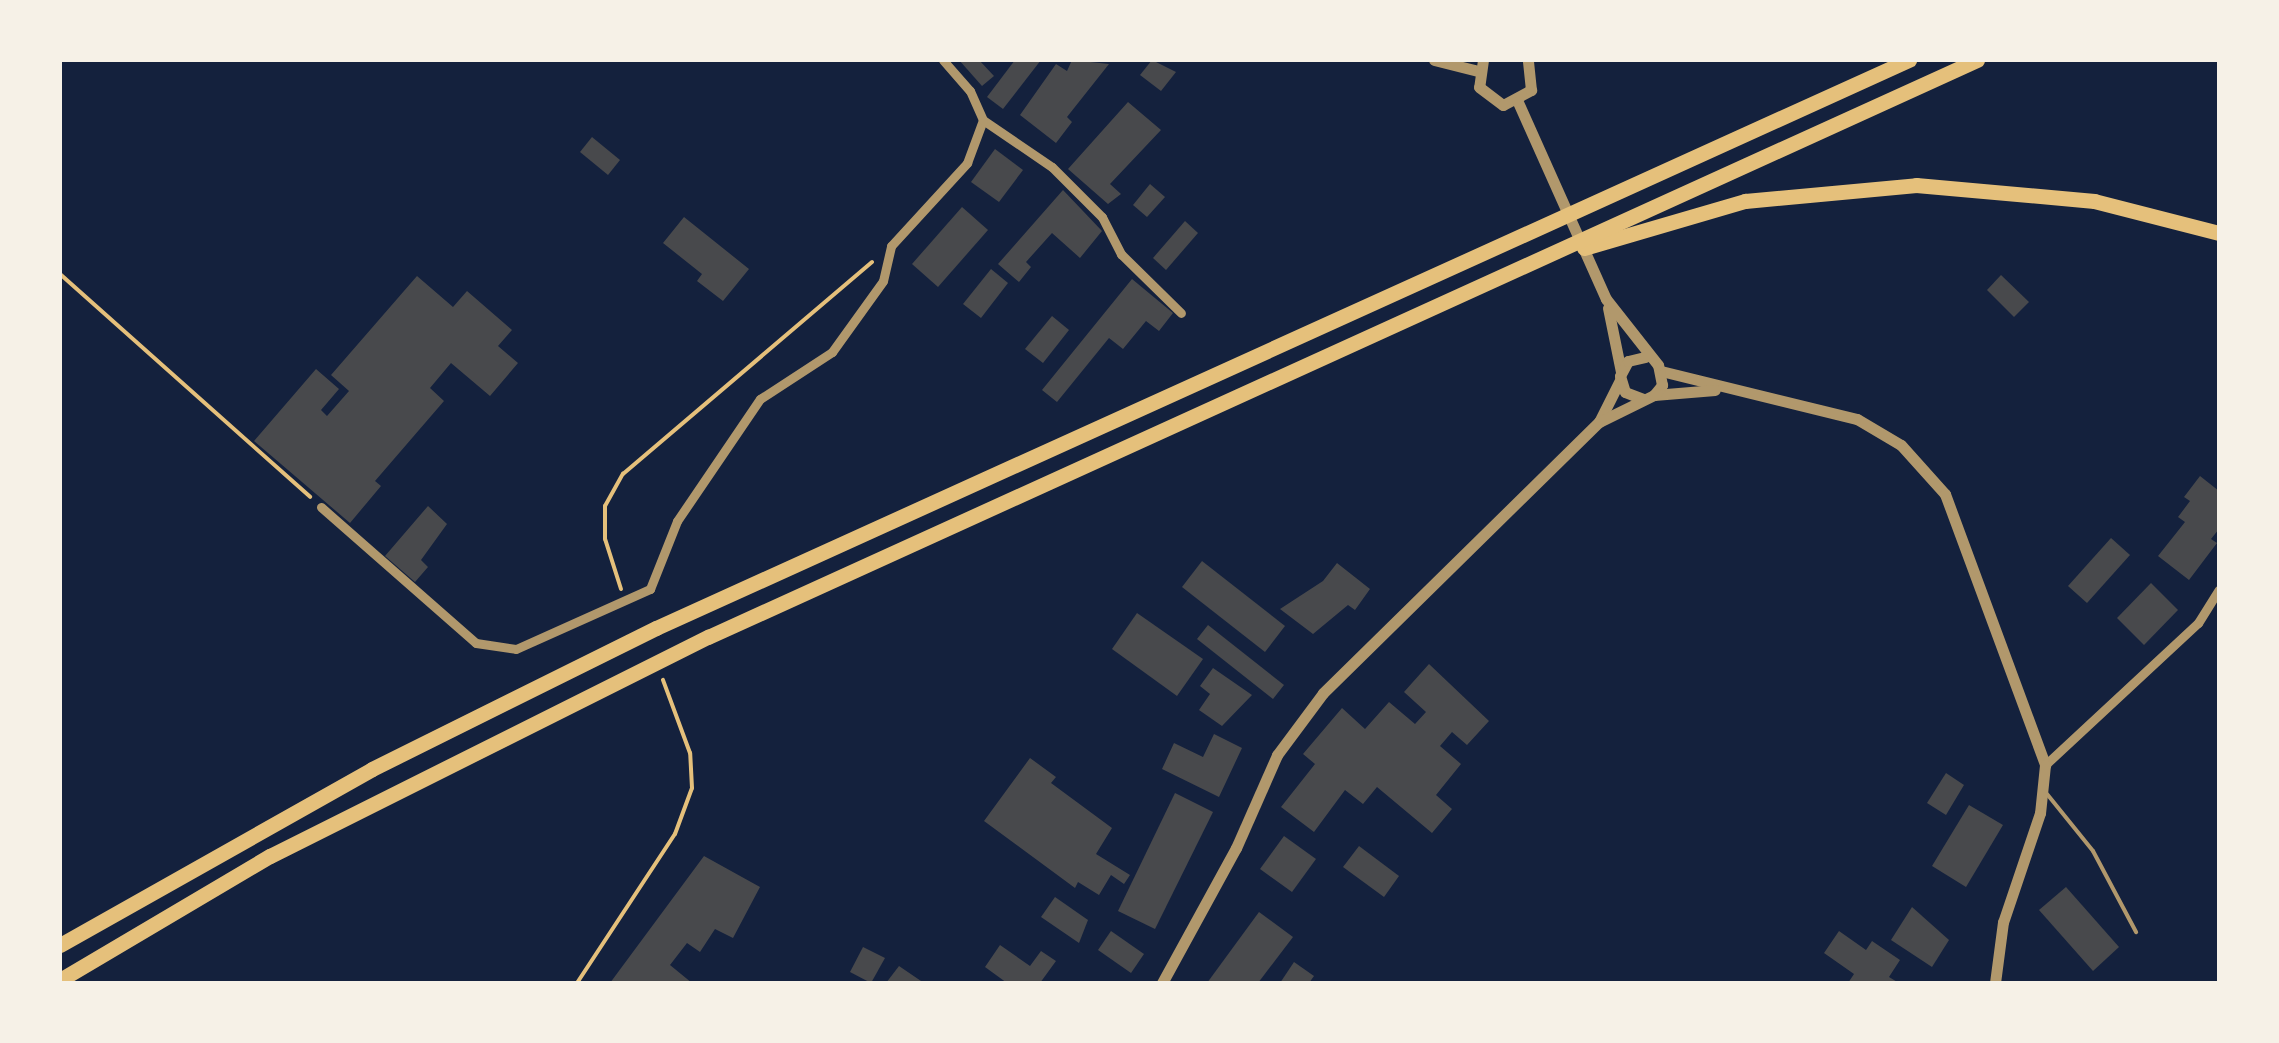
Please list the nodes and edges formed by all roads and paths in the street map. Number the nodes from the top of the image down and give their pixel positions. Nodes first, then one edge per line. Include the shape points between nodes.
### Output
1 (943, 60) edge
2 (1434, 60) edge
3 (1528, 60) edge
4 (1909, 60) edge
5 (1977, 60) edge
6 (1481, 65) edge
7 (1518, 102) junction
8 (983, 120) junction
9 (2219, 232) edge
10 (891, 246) junction
11 (1513, 271) junction
12 (60, 274) edge
13 (1606, 299) junction
14 (1181, 312) dead end
15 (1646, 357) junction
16 (1661, 371) junction
17 (1621, 376) junction
18 (1719, 390) junction
19 (1648, 398) junction
20 (1598, 422) junction
21 (321, 507) joint
22 (617, 579) dead end
23 (2219, 590) edge
24 (680, 718) dead end
25 (2044, 765) junction
26 (2044, 790) junction
27 (2136, 932) dead end
28 (60, 945) edge
29 (60, 980) edge
30 (577, 983) edge
31 (1162, 983) edge
32 (1994, 983) edge

1 - 8 street via 970,91
2 - 6 street
3 - 7 street via 1534,82
4 - 28 highway via 656,628 324,794
5 - 11 highway
6 - 7 street via 1488,100
7 - 13 street
8 - 10 street via 967,163
8 - 14 street via 1052,167 1102,216 1121,254
9 - 11 highway via 2094,201 2006,189 1852,189 1745,202
10 - 21 street via 883,281 832,352 760,399 677,521 650,590 612,611 501,649 476,643
10 - 22 path via 623,474 605,506 605,538
11 - 29 highway via 708,636 322,828
12 - 21 path
13 - 15 street
13 - 17 street
15 - 16 street
15 - 17 street via 1634,358
16 - 18 street
16 - 19 street
17 - 19 street via 1625,392
17 - 20 street
18 - 19 street
18 - 25 street via 1856,419 1901,445 1934,478 1968,550
19 - 20 street
20 - 31 street via 1322,693 1277,755 1236,848
23 - 25 street via 2198,622
24 - 30 path via 692,788 675,834
25 - 26 street
26 - 27 lane via 2094,851
26 - 32 street via 2002,922

